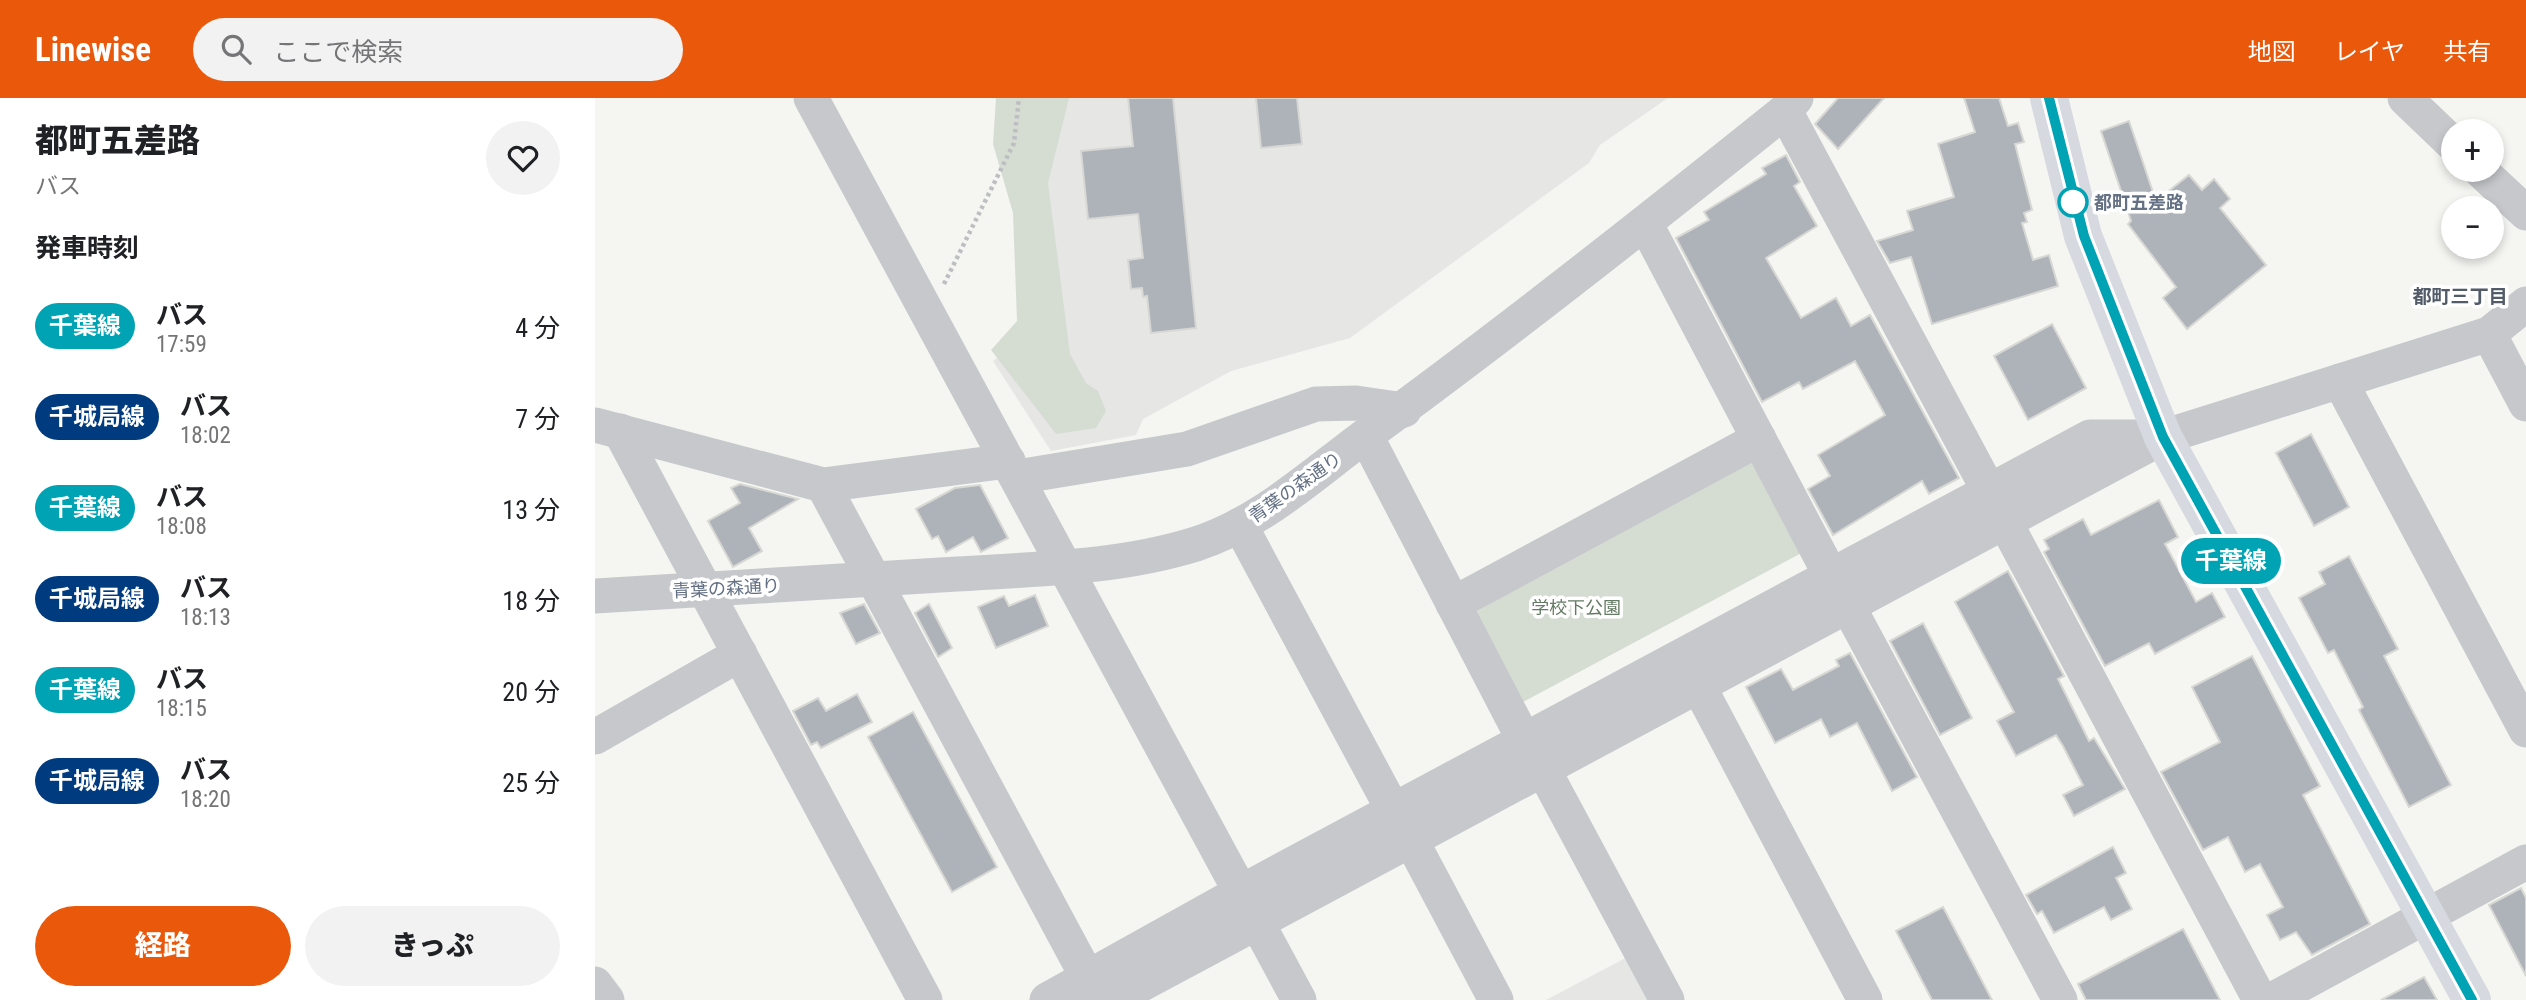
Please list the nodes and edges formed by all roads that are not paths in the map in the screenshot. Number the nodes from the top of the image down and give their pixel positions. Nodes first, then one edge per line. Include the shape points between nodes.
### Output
1 (811, 98) edge
2 (2049, 98) edge
3 (2405, 98) edge
4 (1791, 105) edge
5 (2441, 132) edge
6 (2493, 182) edge
7 (2526, 213) edge
8 (1644, 223) junction
9 (2526, 304) edge
10 (2489, 334) junction
11 (2340, 381) junction
12 (2526, 404) edge
13 (1404, 410) junction
14 (608, 428) edge
15 (1366, 436) junction
16 (2163, 437) junction
17 (1759, 439) junction
18 (1012, 469) junction
19 (823, 485) junction
20 (1989, 491) junction
21 (2005, 522) junction
22 (1240, 525) junction
23 (1066, 567) junction
24 (1831, 576) junction
25 (874, 580) junction
26 (705, 589) junction
27 (595, 596) edge
28 (1453, 604) junction
29 (1848, 606) junction
30 (740, 654) junction
31 (1683, 655) junction
32 (1699, 686) junction
33 (2526, 730) edge
34 (595, 737) edge
35 (1524, 740) junction
36 (1543, 769) junction
37 (1393, 810) junction
38 (1411, 840) junction
39 (2526, 862) edge
40 (1249, 906) junction
41 (2426, 917) junction
42 (595, 984) edge
43 (1100, 993) edge
44 (607, 1000) edge
45 (925, 1000) edge
46 (1047, 1000) edge
47 (1299, 1000) edge
48 (1496, 1000) edge
49 (1667, 1000) edge
50 (1865, 1000) edge
51 (2060, 1000) edge
52 (2260, 1000) edge
53 (2272, 1000) edge
54 (2472, 1000) edge

1 - 18 street
2 - 16 highway via 2084,236
3 - 5 street
4 - 8 street, 青葉の森通り
4 - 20 street
6 - 7 street
8 - 13 street, 青葉の森通り
8 - 17 street
9 - 10 street
10 - 11 street
10 - 12 street
11 - 16 street
11 - 33 street
13 - 15 street, 青葉の森通り
13 - 18 street via 1356,403 1316,404 1187,449
14 - 19 street
14 - 26 street
15 - 22 street, 青葉の森通り via 1291,494
15 - 28 street
16 - 20 street via 2090,437
16 - 21 street
16 - 41 highway
17 - 24 street
17 - 28 street
18 - 19 street
18 - 23 street
19 - 25 street
20 - 24 street
21 - 29 street
21 - 52 street
22 - 23 street, 青葉の森通り via 1199,543 1148,557
22 - 37 street
23 - 25 street, 青葉の森通り
23 - 40 street
24 - 31 street
25 - 26 street, 青葉の森通り
25 - 43 street
26 - 27 street, 青葉の森通り
26 - 30 street
28 - 35 street
29 - 32 street
29 - 51 street
30 - 34 street
30 - 45 street
31 - 32 street
31 - 35 street
32 - 36 street
32 - 50 street
35 - 37 street
36 - 38 street
36 - 49 street
37 - 40 street
38 - 40 street
38 - 48 street
39 - 41 street
40 - 43 street
40 - 47 street
41 - 53 street
41 - 54 highway
42 - 44 street
43 - 46 street

